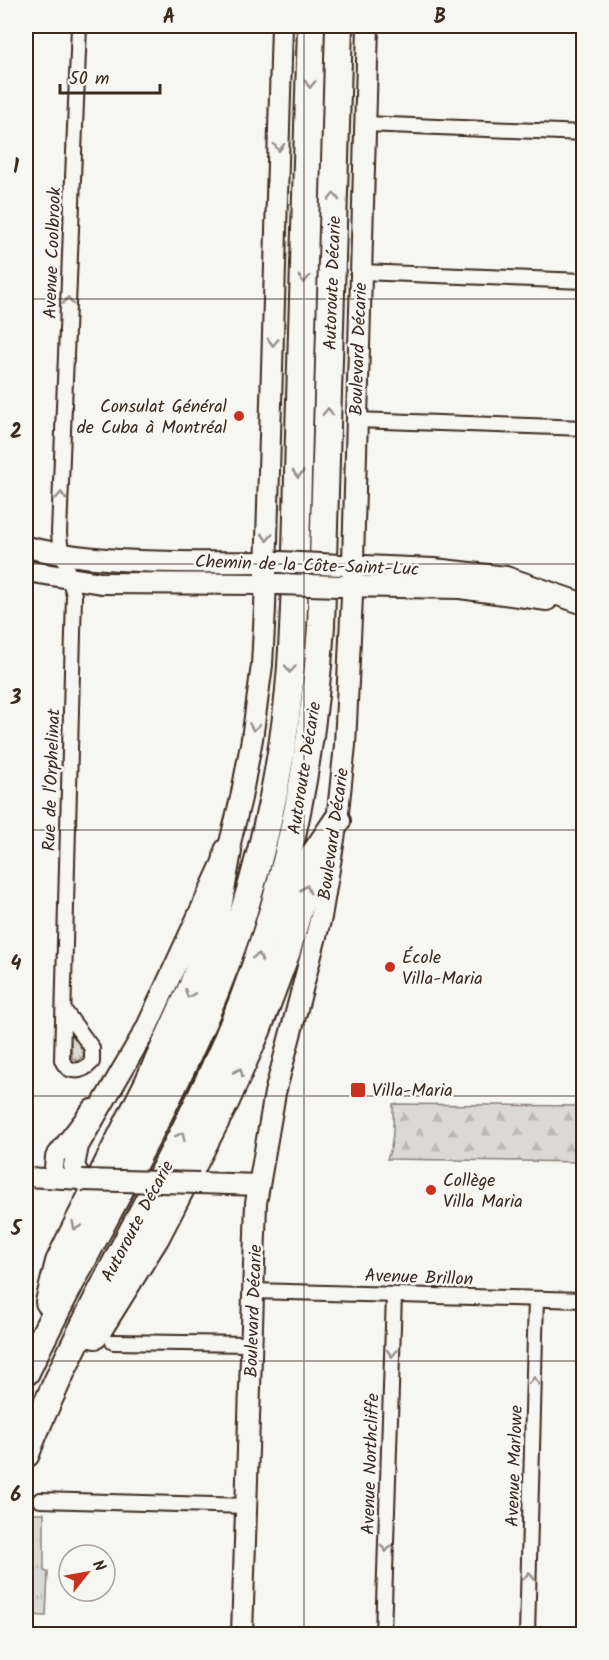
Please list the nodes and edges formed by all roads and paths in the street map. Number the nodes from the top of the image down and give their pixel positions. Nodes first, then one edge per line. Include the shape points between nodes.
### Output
1 (79, 26) edge
2 (282, 26) edge
3 (311, 26) edge
4 (339, 26) edge
5 (368, 26) edge
6 (365, 124) junction
7 (584, 133) edge
8 (361, 272) junction
9 (584, 281) edge
10 (356, 420) junction
11 (584, 428) edge
12 (26, 547) edge
13 (62, 554) junction
14 (272, 562) junction
15 (26, 571) edge
16 (347, 576) junction
17 (71, 579) junction
18 (272, 585) junction
19 (584, 605) edge
20 (337, 821) junction
21 (228, 850) junction
22 (64, 1010) dead end
23 (116, 1080) junction
24 (26, 1177) edge
25 (53, 1178) junction
26 (82, 1180) junction
27 (259, 1185) junction
28 (254, 1291) junction
29 (394, 1294) junction
30 (536, 1299) junction
31 (584, 1300) edge
32 (113, 1342) dead end
33 (251, 1344) junction
34 (37, 1348) junction
35 (26, 1372) edge
36 (28, 1447) edge
37 (40, 1500) dead end
38 (247, 1506) junction
39 (242, 1635) edge
40 (383, 1635) edge
41 (527, 1635) edge

13 -> 1 street, Avenue Coolbrook via 59,533
2 -> 14 main road
3 -> 34 highway, Autoroute Décarie via 291,667 269,817 234,941 199,1030
36 -> 4 highway, Autoroute Décarie via 96,1300 222,1050 248,987 291,845 314,716 321,626
5 - 6 main road, Boulevard Décarie
6 - 7 street
6 - 8 main road, Boulevard Décarie
8 - 9 street
8 - 10 main road, Boulevard Décarie
10 - 11 street
10 - 16 main road, Boulevard Décarie
12 - 13 main road, Chemin de la Côte-Saint-Luc
13 - 14 main road, Chemin de la Côte-Saint-Luc via 117,560
13 - 17 street, Rue de l'Orphelinat
14 - 16 main road, Chemin de la Côte-Saint-Luc, bridge
14 - 18 main road
15 - 17 main road, Chemin de la Côte-Saint-Luc
16 - 18 main road, Chemin de la Côte-Saint-Luc, bridge
16 - 19 main road, Chemin de la Côte-Saint-Luc via 434,569 506,577
16 - 20 main road, Boulevard Décarie via 348,708
17 - 18 main road, Chemin de la Côte-Saint-Luc via 121,584
17 - 22 street, Rue de l'Orphelinat via 74,595
18 -> 21 main road via 256,712
20 - 27 main road, Boulevard Décarie via 321,917 275,1093
36 -> 20 highway via 156,1237 209,1136 268,1002 295,926 314,855
21 - 23 main road via 146,1029
21 -> 34 highway via 216,919 192,987 59,1262
23 - 25 street via 55,1157
23 - 26 main road via 75,1153 74,1166
24 - 25 street
25 - 26 street
26 - 27 main road, bridge
27 - 28 main road, Boulevard Décarie
28 - 29 street, Avenue Brillon
28 - 33 main road, Boulevard Décarie
29 - 30 street, Avenue Brillon
29 -> 40 street, Avenue Northcliffe
30 - 31 street, Avenue Brillon
41 -> 30 street, Avenue Marlowe
32 - 33 street
33 - 38 main road, Boulevard Décarie
34 - 35 highway, Autoroute Décarie
37 - 38 street
38 - 39 main road, Boulevard Décarie

